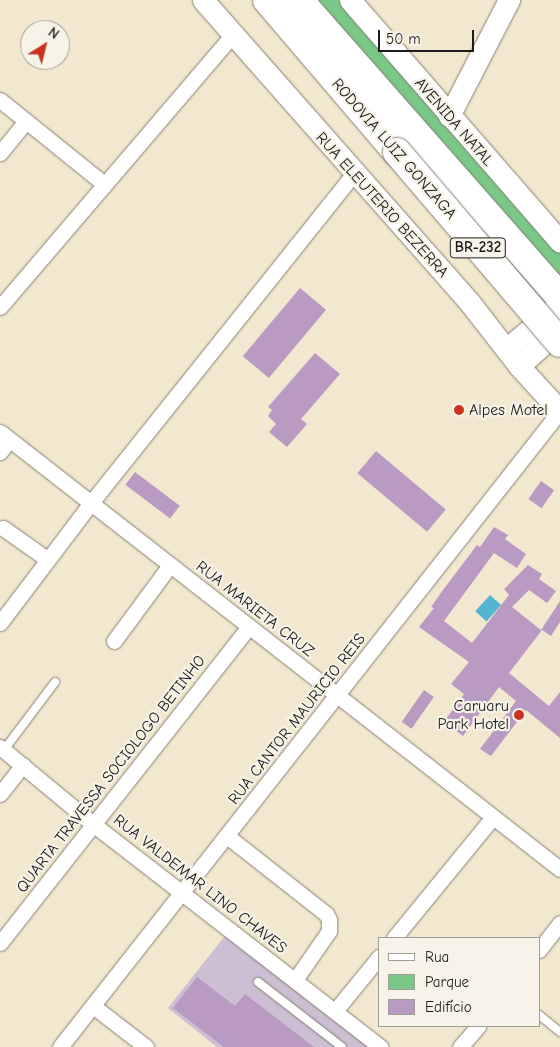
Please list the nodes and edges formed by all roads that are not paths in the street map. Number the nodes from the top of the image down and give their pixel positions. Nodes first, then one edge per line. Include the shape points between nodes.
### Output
1 (203, 0) edge
2 (267, 0) edge
3 (299, 0) edge
4 (350, 0) edge
5 (509, 0) edge
6 (232, 35) junction
7 (0, 100) edge
8 (450, 116) junction
9 (26, 121) junction
10 (405, 142) junction
11 (0, 153) edge
12 (354, 173) junction
13 (103, 183) junction
14 (560, 242) edge
15 (560, 297) edge
16 (560, 304) edge
17 (0, 307) edge
18 (560, 329) edge
19 (560, 343) edge
20 (512, 358) junction
21 (560, 411) edge
22 (3, 441) edge
23 (90, 504) junction
24 (3, 528) dead end
25 (47, 559) junction
26 (170, 565) junction
27 (0, 623) edge
28 (249, 627) junction
29 (114, 641) dead end
30 (55, 682) dead end
31 (338, 696) junction
32 (2, 748) edge
33 (23, 765) junction
34 (0, 794) edge
35 (493, 817) junction
36 (93, 824) junction
37 (227, 836) junction
38 (560, 869) edge
39 (182, 892) junction
40 (560, 923) edge
41 (395, 937) edge
42 (0, 943) edge
43 (540, 949) edge
44 (378, 958) edge
45 (295, 980) junction
46 (258, 982) dead end
47 (93, 1006) junction
48 (335, 1011) junction
49 (540, 1016) edge
50 (477, 1027) edge
51 (560, 1032) edge
52 (379, 1046) edge
53 (60, 1047) edge
54 (146, 1047) edge
55 (342, 1047) edge
56 (460, 1047) edge

1 - 6 street, RUA ELEUTERIO BEZERRA
2 - 10 highway, RODOVIA LUIZ GONZAGA / BR-232
3 - 10 highway, RODOVIA LUIZ GONZAGA / BR-232
4 - 8 street, AVENIDA NATAL
5 - 8 street
6 - 12 street, RUA ELEUTERIO BEZERRA
6 - 13 street
7 - 9 street
8 - 14 street, AVENIDA NATAL
9 - 11 street
9 - 13 street
10 - 15 highway, RODOVIA LUIZ GONZAGA / BR-232
10 - 19 highway, RODOVIA LUIZ GONZAGA / BR-232, bridge
12 - 20 street, RUA ELEUTERIO BEZERRA via 470,303
12 - 23 street
13 - 17 street
16 - 20 street
18 - 20 street
20 - 21 street, RUA ELEUTERIO BEZERRA
21 - 31 street, RUA CANTOR MAURICIO REIS
22 - 23 street, RUA MARIETA CRUZ
23 - 25 street
23 - 26 street, RUA MARIETA CRUZ
24 - 25 street
25 - 27 street
26 - 28 street, RUA MARIETA CRUZ
26 - 29 street
28 - 31 street, RUA MARIETA CRUZ
28 - 36 street, QUARTA TRAVESSA SOCIOLOGO BETINHO
30 - 32 lane
31 - 35 street, RUA MARIETA CRUZ
31 - 37 street, RUA CANTOR MAURICIO REIS
32 - 33 street, RUA VALDEMAR LINO CHAVES
33 - 34 street
33 - 36 street, RUA VALDEMAR LINO CHAVES
35 - 38 street, RUA MARIETA CRUZ
35 - 41 street
36 - 39 street, RUA VALDEMAR LINO CHAVES
36 - 42 street, QUARTA TRAVESSA SOCIOLOGO BETINHO
37 - 39 street, RUA CANTOR MAURICIO REIS
37 - 45 street via 326,914 329,920 329,931
39 - 45 street, RUA VALDEMAR LINO CHAVES
39 - 47 street, RUA CANTOR MAURICIO REIS
40 - 43 street
44 - 48 street
45 - 48 street, RUA VALDEMAR LINO CHAVES
46 - 55 lane
47 - 53 street, RUA CANTOR MAURICIO REIS
47 - 54 street
48 - 52 street, RUA VALDEMAR LINO CHAVES
49 - 51 lane
50 - 56 street

